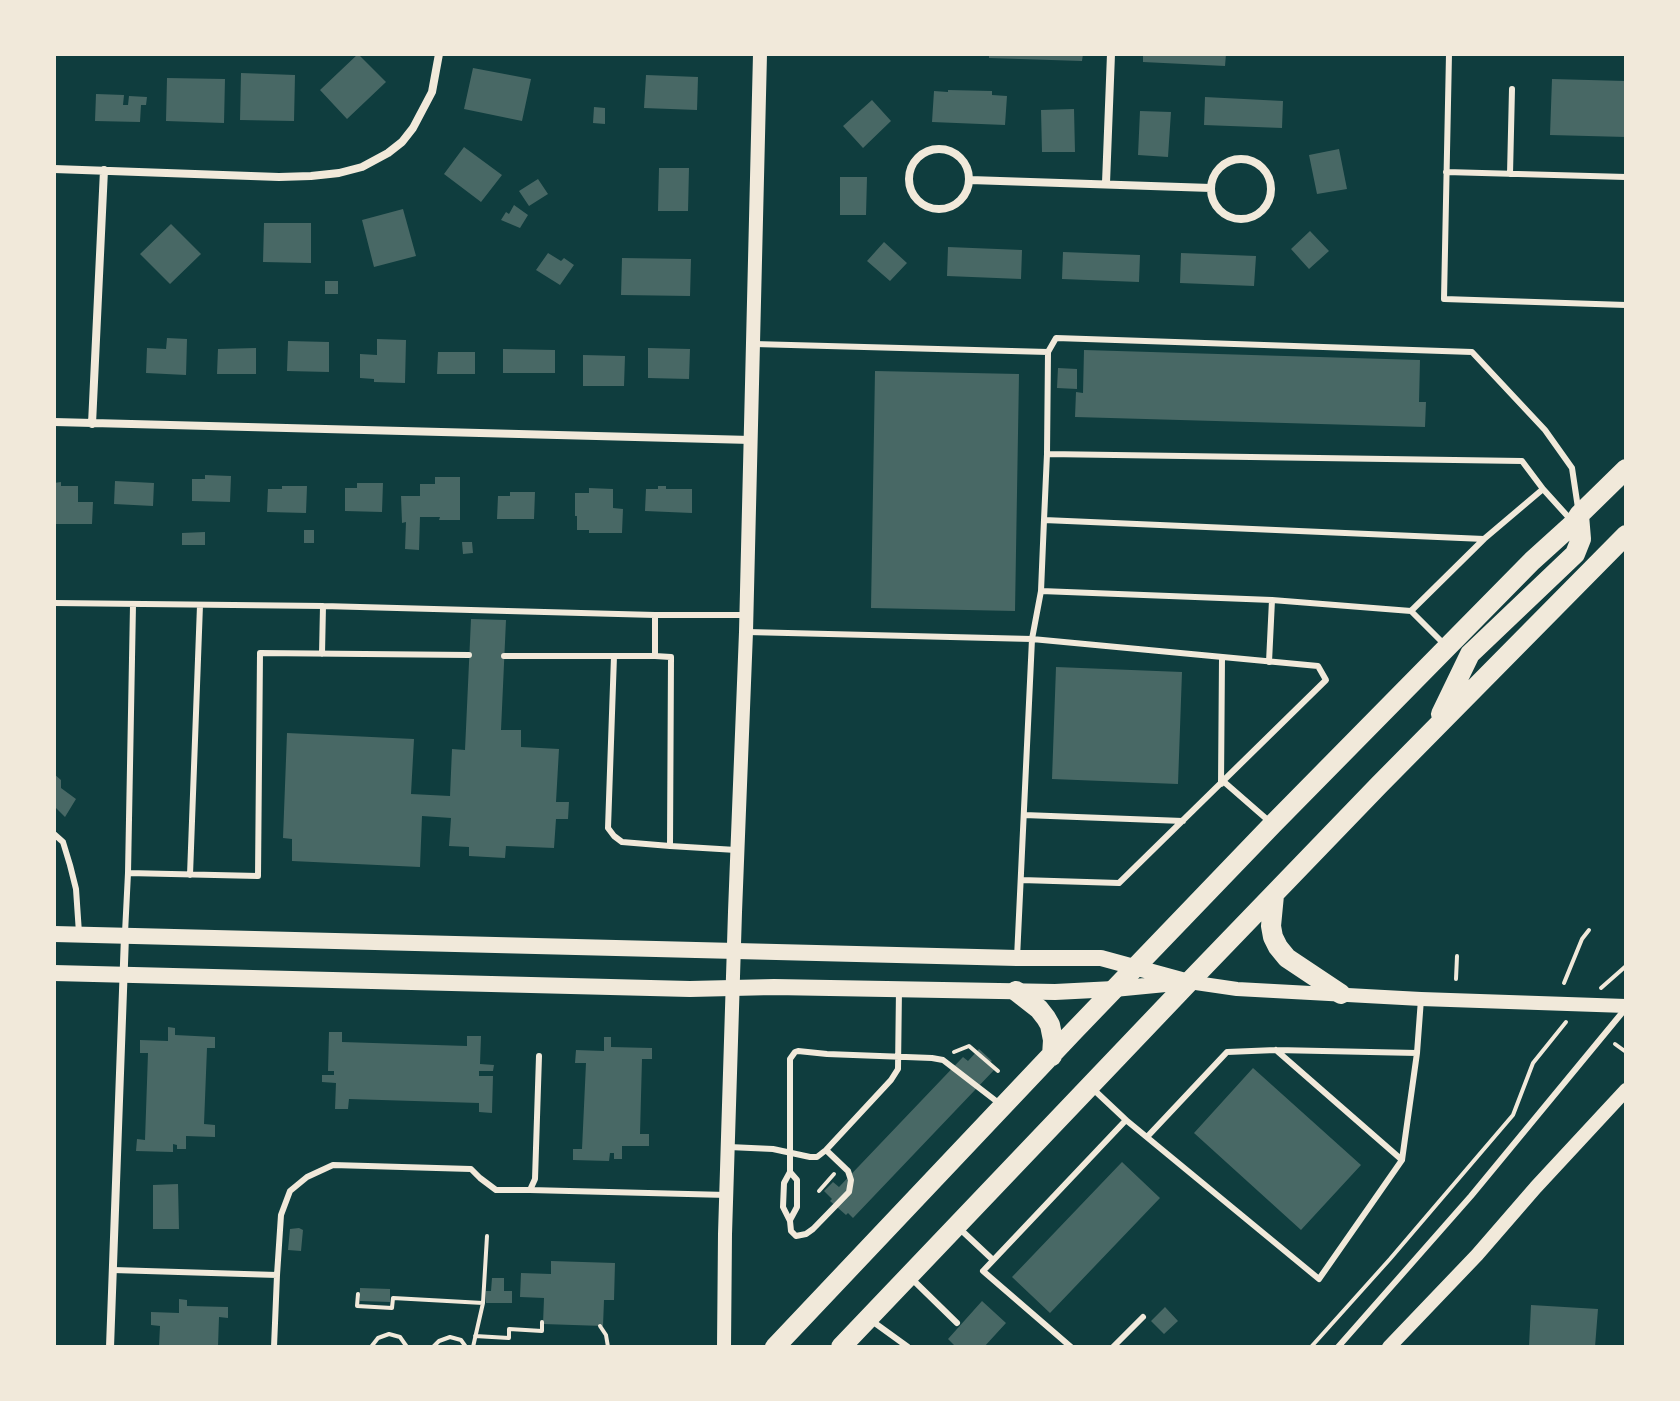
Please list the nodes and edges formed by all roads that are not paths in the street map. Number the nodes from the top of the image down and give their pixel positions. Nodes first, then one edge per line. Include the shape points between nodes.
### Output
1 (439, 54) edge
2 (760, 54) edge
3 (1111, 54) edge
4 (1449, 54) edge
5 (1512, 89) dead end
6 (54, 169) edge
7 (104, 170) junction
8 (1446, 172) junction
9 (1510, 174) junction
10 (1626, 177) edge
11 (970, 180) junction
12 (1106, 183) junction
13 (1211, 188) junction
14 (1626, 305) edge
15 (754, 344) junction
16 (1048, 352) junction
17 (54, 422) edge
18 (92, 424) junction
19 (751, 440) junction
20 (1047, 454) junction
21 (1626, 469) edge
22 (1543, 489) junction
23 (1576, 519) junction
24 (1044, 520) junction
25 (1626, 535) edge
26 (1484, 539) junction
27 (1041, 591) junction
28 (1272, 600) junction
29 (54, 603) edge
30 (133, 605) junction
31 (200, 605) junction
32 (323, 606) junction
33 (1411, 611) junction
34 (655, 615) junction
35 (746, 615) junction
36 (746, 632) junction
37 (1032, 639) junction
38 (1447, 647) junction
39 (322, 654) junction
40 (469, 655) dead end
41 (504, 656) dead end
42 (614, 656) junction
43 (655, 656) junction
44 (1222, 658) junction
45 (1269, 662) junction
46 (1432, 732) junction
47 (1222, 782) junction
48 (1024, 815) junction
49 (1183, 821) junction
50 (1273, 824) junction
51 (54, 834) edge
52 (670, 846) junction
53 (737, 850) junction
54 (128, 873) junction
55 (190, 875) junction
56 (1021, 880) junction
57 (1274, 895) junction
58 (54, 934) edge
59 (79, 934) junction
60 (125, 936) junction
61 (734, 951) junction
62 (1017, 958) junction
63 (1135, 968) junction
64 (54, 973) edge
65 (123, 976) junction
66 (1189, 982) junction
67 (734, 989) junction
68 (899, 989) junction
69 (1114, 989) junction
70 (1016, 991) junction
71 (1341, 994) junction
72 (1421, 999) junction
73 (1626, 1007) edge
74 (1276, 1050) junction
75 (1417, 1053) junction
76 (539, 1056) dead end
77 (899, 1056) junction
78 (1052, 1056) junction
79 (1089, 1086) junction
80 (1626, 1090) edge
81 (1004, 1107) junction
82 (1126, 1120) junction
83 (1147, 1137) junction
84 (728, 1147) junction
85 (826, 1150) junction
86 (790, 1153) junction
87 (1402, 1160) junction
88 (790, 1172) junction
89 (530, 1190) junction
90 (727, 1195) junction
91 (790, 1221) junction
92 (957, 1227) junction
93 (993, 1260) junction
94 (113, 1270) junction
95 (277, 1275) junction
96 (910, 1276) junction
97 (1143, 1317) dead end
98 (869, 1318) junction
99 (957, 1323) dead end
100 (110, 1347) edge
101 (274, 1347) edge
102 (724, 1347) edge
103 (775, 1347) edge
104 (841, 1347) edge
105 (908, 1347) edge
106 (1071, 1347) edge
107 (1113, 1347) edge
108 (1338, 1347) edge
109 (1389, 1347) edge

1 - 7 street via 434,84 408,136 372,163 339,173 279,177
2 - 15 street
3 - 12 street
4 - 8 lane
5 - 9 lane
6 - 7 street
7 - 18 street
8 - 9 lane
8 - 14 lane via 1444,299
9 - 10 lane
11 - 11 street via 961,158 939,148 917,157 908,178 916,200 938,210 960,201
11 - 12 street
12 - 13 street
13 - 13 street via 1219,210 1240,220 1262,212 1272,191 1264,168 1243,159 1220,166
15 - 16 lane
15 - 19 street
16 - 20 lane
16 - 23 lane via 1056,338 1472,352 1545,430 1572,468
17 - 18 street
18 - 19 street
19 - 35 street
20 - 22 lane via 1522,461
20 - 24 lane
21 - 23 highway
22 - 23 lane
22 - 26 lane
23 - 38 highway
23 - 46 highway via 1581,539 1575,554 1470,654
24 - 26 lane
24 - 27 lane
25 - 46 highway
26 - 33 lane
27 - 28 lane
27 - 37 lane
28 - 33 lane
28 - 45 lane
29 - 30 lane
30 - 31 lane
30 - 54 lane
31 - 32 lane
31 - 55 lane
32 - 34 lane
32 - 39 lane
33 - 38 lane
34 - 35 lane
34 - 43 lane
35 - 36 street
36 - 37 lane
36 - 53 street
37 - 44 lane
37 - 48 lane
38 - 50 highway
39 - 40 lane
39 - 55 lane via 260,653 258,876
41 - 42 lane
42 - 43 lane
42 - 52 lane via 608,828 622,842
43 - 52 lane via 671,657
44 - 45 lane
44 - 47 lane
45 - 47 lane via 1318,666 1326,680
46 - 57 highway
47 - 49 lane
47 - 50 lane
48 - 49 lane
48 - 56 lane
49 - 56 lane via 1119,883
50 - 63 highway
51 - 59 lane via 63,842 70,865
52 - 53 lane
53 - 61 street
54 - 55 lane
54 - 60 lane
56 - 62 lane
57 - 66 highway
57 - 71 highway via 1271,926 1278,947
58 - 59 main road
59 - 60 main road
60 - 61 main road
60 - 65 street
61 - 62 main road
61 - 67 street
62 - 63 main road via 1101,958
63 - 66 main road
63 - 69 highway
64 - 65 main road
65 - 67 main road
65 - 94 street
66 - 69 main road
66 - 71 street
66 - 79 highway
67 - 68 main road
67 - 84 street
68 - 70 main road
68 - 77 lane
69 - 70 main road
69 - 78 highway
70 - 78 highway via 1050,1025
71 - 72 street
72 - 73 street
72 - 75 lane
73 - 108 lane
74 - 75 lane
74 - 83 lane via 1227,1052
74 - 87 lane
75 - 87 lane
76 - 89 lane via 535,1179
77 - 81 lane via 943,1060
77 - 85 lane via 891,1080
77 - 86 lane via 795,1052 790,1059
78 - 81 highway
79 - 82 lane
79 - 92 highway
80 - 109 street
81 - 103 highway
82 - 83 lane
82 - 93 lane
83 - 87 lane via 1319,1279
84 - 86 lane
84 - 90 street
85 - 86 lane via 817,1157
85 - 91 lane via 848,1171 849,1192 806,1234 792,1234
86 - 88 lane
88 - 91 lane via 783,1207
88 - 91 lane via 797,1180 797,1207
89 - 90 lane
89 - 95 lane via 496,1190 471,1169 333,1165 290,1191 281,1215
90 - 102 street
92 - 93 lane
92 - 96 highway
93 - 106 lane via 983,1271
94 - 95 lane
94 - 100 street
95 - 101 lane
96 - 98 highway
96 - 99 lane
97 - 107 lane
98 - 104 highway
98 - 105 lane

